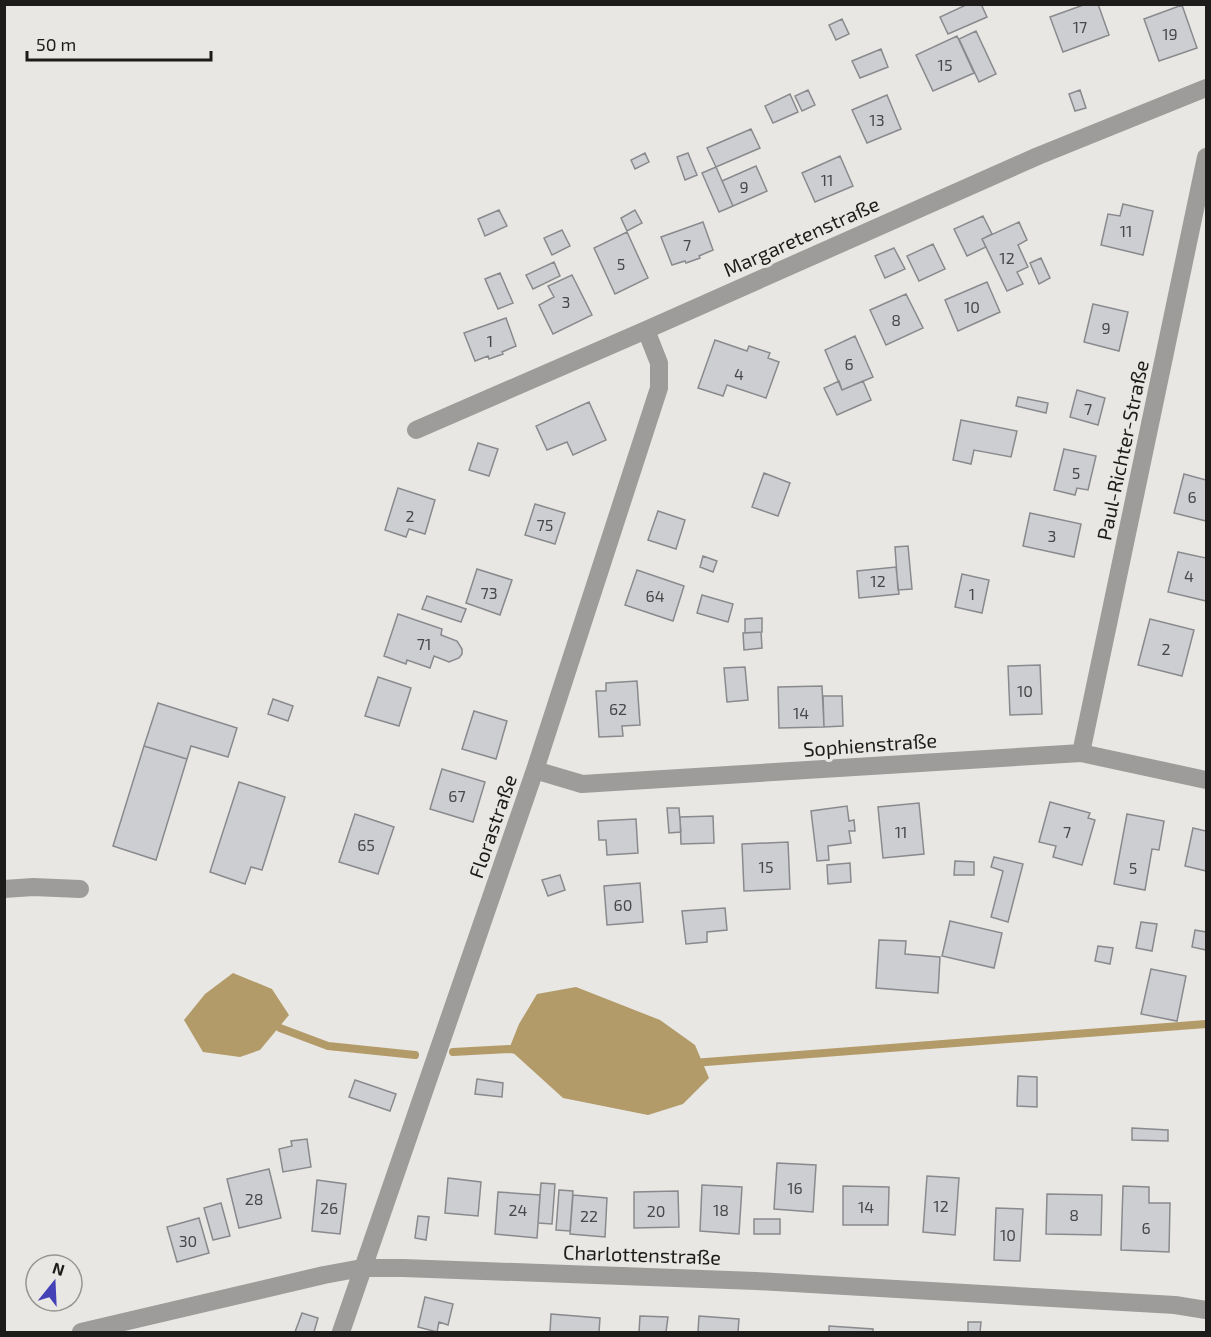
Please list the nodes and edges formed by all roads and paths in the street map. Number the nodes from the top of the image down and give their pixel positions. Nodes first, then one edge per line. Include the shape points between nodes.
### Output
1 (1206, 88) edge
2 (1206, 157) edge
3 (646, 330) junction
4 (416, 430) dead end
5 (1081, 753) junction
6 (535, 770) junction
7 (1206, 780) edge
8 (4, 889) edge
9 (80, 889) dead end
10 (362, 1268) junction
11 (1206, 1310) edge
12 (81, 1332) edge
13 (341, 1332) edge

1 - 3 street, Margaretenstraße via 1038,156
2 - 5 street, Paul-Richter-Straße
3 - 4 street, Margaretenstraße
3 - 6 street, Florastraße via 659,363 659,388
5 - 6 street, Sophienstraße via 582,784
5 - 7 street, Sophienstraße
6 - 10 street, Florastraße
8 - 9 street
10 - 11 street, Charlottenstraße via 756,1281
10 - 12 street, Charlottenstraße
10 - 13 street, Florastraße

